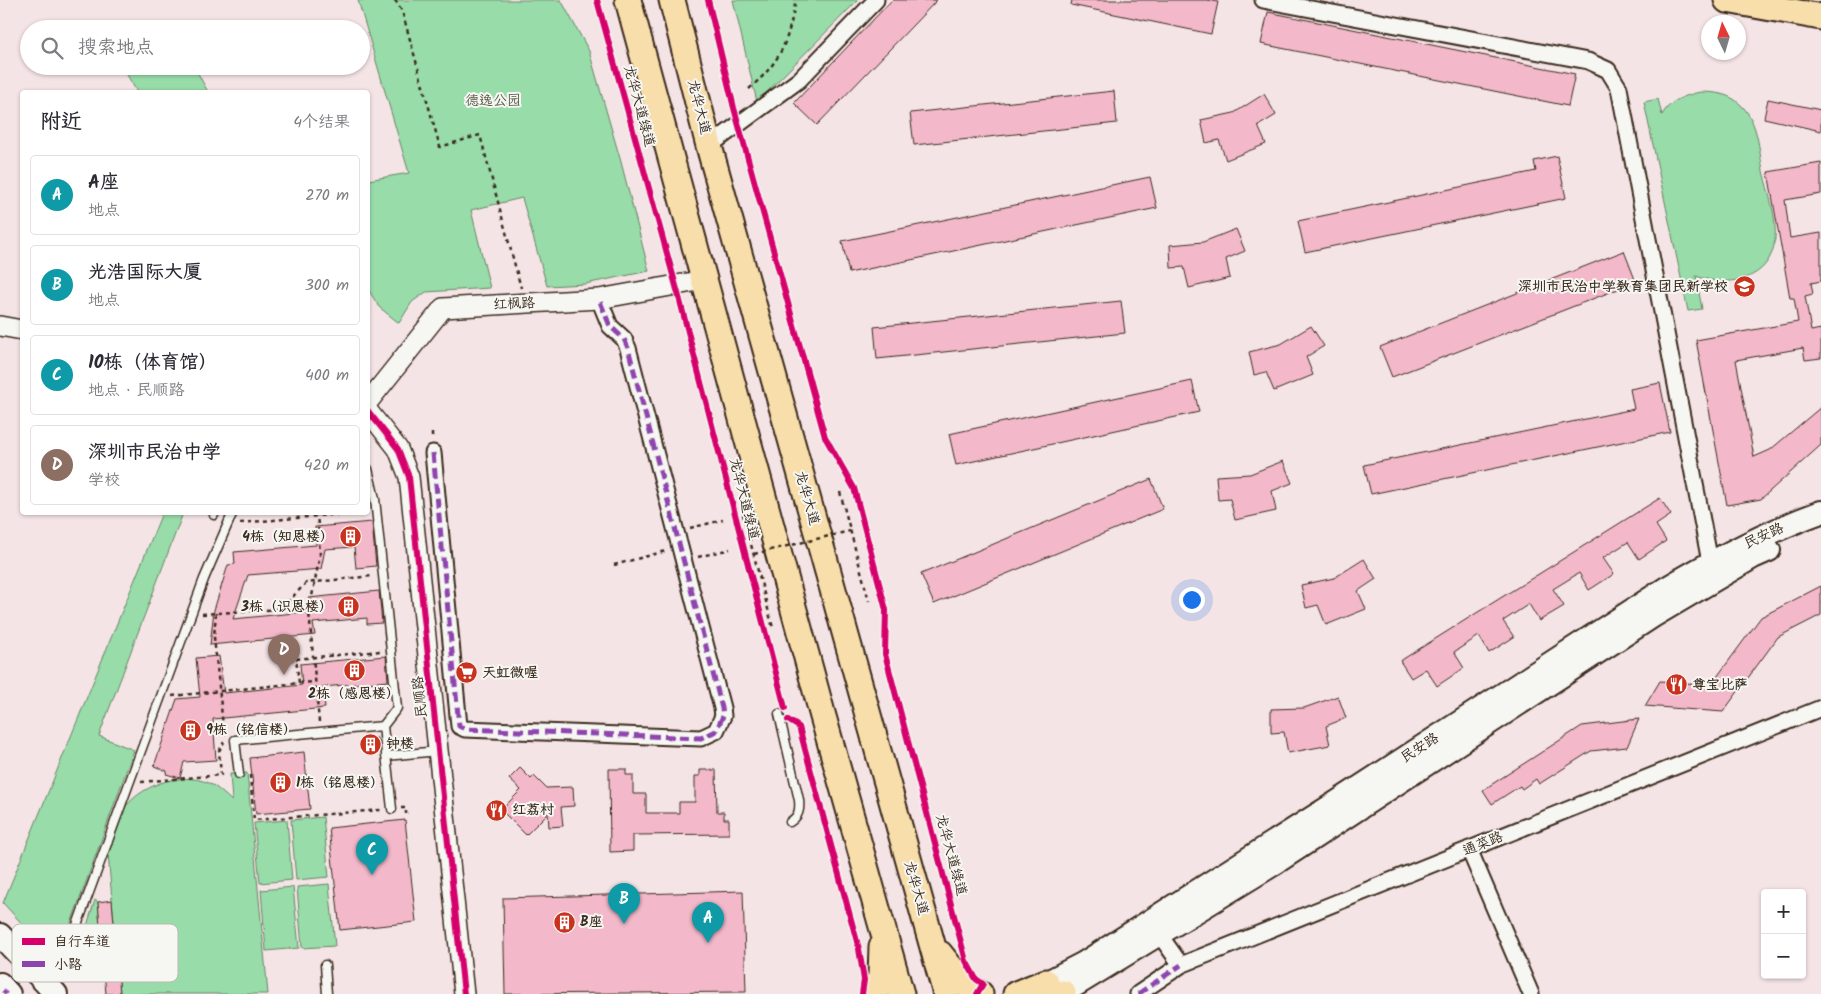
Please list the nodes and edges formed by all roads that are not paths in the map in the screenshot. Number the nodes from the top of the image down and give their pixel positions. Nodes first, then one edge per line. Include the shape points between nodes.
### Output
1 (628, 0) edge
2 (672, 0) edge
3 (876, 0) edge
4 (1263, 0) edge
5 (1727, 0) edge
6 (1821, 16) edge
7 (709, 146) junction
8 (704, 280) junction
9 (599, 299) junction
10 (0, 326) edge
11 (20, 330) edge
12 (370, 399) edge
13 (370, 413) edge
14 (433, 453) dead end
15 (370, 476) edge
16 (1821, 512) edge
17 (232, 515) edge
18 (1821, 527) edge
19 (1710, 562) junction
20 (1821, 708) edge
21 (779, 714) dead end
22 (383, 726) junction
23 (438, 750) junction
24 (386, 756) junction
25 (239, 774) dead end
26 (392, 809) road end
27 (790, 822) dead end
28 (1469, 849) junction
29 (78, 924) edge
30 (882, 924) junction
31 (0, 934) edge
32 (929, 934) junction
33 (1159, 934) junction
34 (12, 947) edge
35 (325, 965) dead end
36 (1181, 966) junction
37 (45, 982) edge
38 (0, 984) edge
39 (1058, 991) edge
40 (54, 992) edge
41 (9, 994) edge
42 (328, 994) edge
43 (464, 994) edge
44 (875, 994) edge
45 (901, 994) edge
46 (946, 994) edge
47 (980, 994) edge
48 (1016, 994) edge
49 (1023, 994) edge
50 (1138, 994) edge
51 (1531, 994) edge

1 - 8 main road
2 - 7 main road, 龙华大道
3 - 7 street via 799,80
4 - 19 street via 1588,61 1608,70 1619,88
5 - 6 main road
7 - 32 main road, 龙华大道
8 - 9 street, 红枫路
8 - 30 main road
9 - 12 street, 红枫路 via 443,308
9 - 14 street via 610,326 624,339 628,348 722,708 720,724 710,736 462,728 458,722
10 - 11 street
13 - 23 street, 民顺路 via 398,449 409,478
15 - 22 lane via 376,499 397,708
16 - 19 main road, 民安路 via 1761,536
17 - 29 lane via 190,615
18 - 33 main road, 民安路 via 1753,557 1653,616 1272,865
19 - 39 main road, 民安路 via 1101,952
20 - 28 street, 通菜路
21 - 27 lane via 800,809
22 - 24 lane
22 - 25 lane via 236,740
23 - 24 lane
23 - 43 street, 民顺路
24 - 26 lane
28 - 36 street, 通菜路
28 - 51 street
30 - 44 main road via 880,976
30 - 45 main road
31 - 34 main road
32 - 46 main road, 龙华大道
32 - 47 main road via 953,972
33 - 36 street
33 - 39 main road, 民安路
35 - 42 lane
36 - 50 street, 通菜路
37 - 40 main road
38 - 41 main road
39 - 48 main road
39 - 49 main road, 民安路

